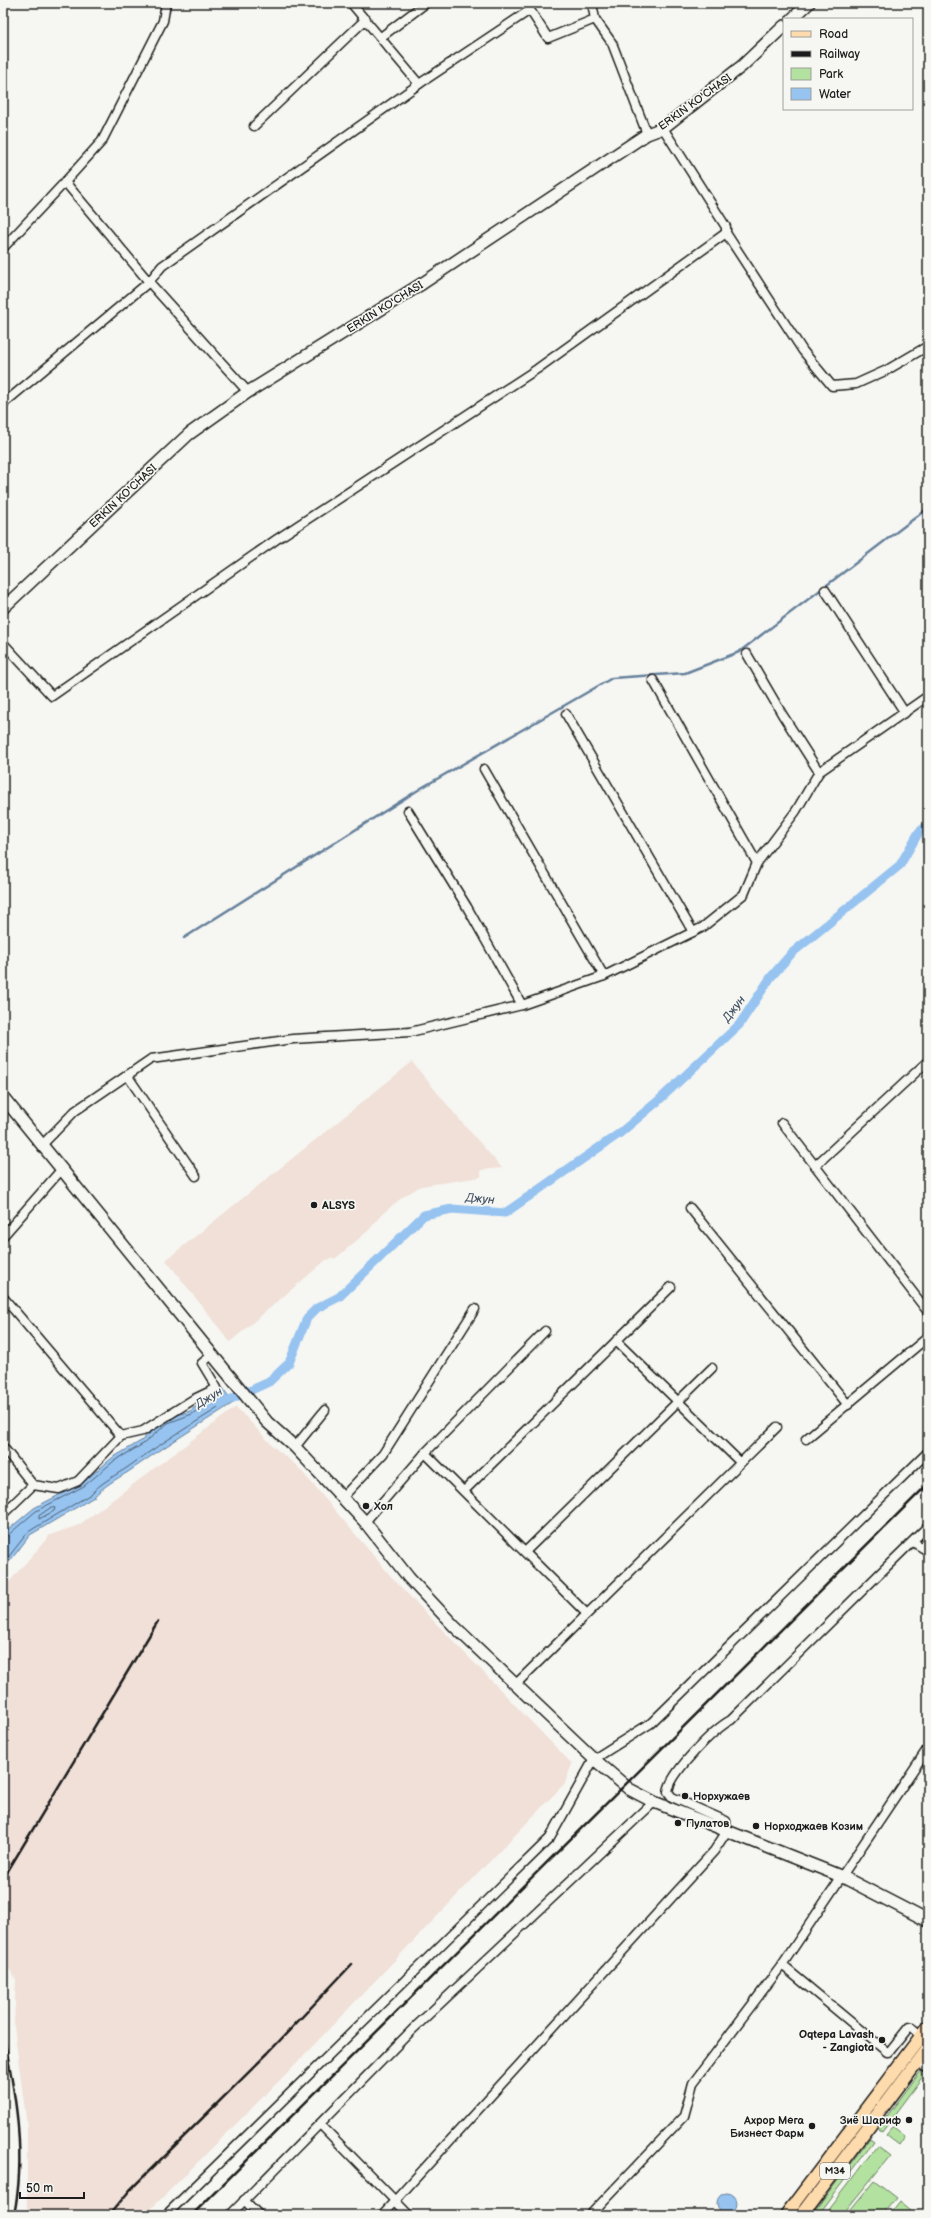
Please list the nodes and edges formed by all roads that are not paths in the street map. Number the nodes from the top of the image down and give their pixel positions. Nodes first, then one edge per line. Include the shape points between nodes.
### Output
1 (166, 3) edge
2 (351, 3) edge
3 (426, 3) edge
4 (592, 3) edge
5 (809, 3) edge
6 (793, 18) edge
7 (595, 19) junction
8 (366, 20) junction
9 (783, 27) edge
10 (381, 38) junction
11 (418, 84) junction
12 (254, 126) dead end
13 (663, 128) junction
14 (647, 134) junction
15 (65, 182) junction
16 (726, 233) junction
17 (3, 248) edge
18 (149, 282) junction
19 (928, 346) edge
20 (248, 392) junction
21 (3, 404) edge
22 (825, 590) dead end
23 (3, 608) edge
24 (3, 643) edge
25 (747, 654) dead end
26 (653, 680) dead end
27 (928, 696) edge
28 (905, 713) junction
29 (566, 714) dead end
30 (484, 769) dead end
31 (819, 772) junction
32 (408, 811) dead end
33 (757, 863) junction
34 (693, 932) junction
35 (604, 976) junction
36 (522, 1004) junction
37 (928, 1061) edge
38 (127, 1075) junction
39 (4, 1099) edge
40 (782, 1123) dead end
41 (42, 1145) junction
42 (816, 1165) junction
43 (62, 1169) junction
44 (196, 1176) dead end
45 (690, 1208) dead end
46 (3, 1236) edge
47 (671, 1287) dead end
48 (3, 1297) edge
49 (475, 1309) dead end
50 (928, 1312) edge
51 (545, 1331) dead end
52 (928, 1337) edge
53 (616, 1341) junction
54 (212, 1355) junction
55 (712, 1368) dead end
56 (678, 1400) junction
57 (848, 1405) junction
58 (325, 1410) dead end
59 (777, 1426) dead end
60 (121, 1436) junction
61 (806, 1439) dead end
62 (295, 1446) junction
63 (3, 1447) edge
64 (928, 1452) edge
65 (425, 1453) junction
66 (740, 1462) junction
67 (33, 1485) junction
68 (464, 1491) junction
69 (342, 1498) junction
70 (3, 1514) edge
71 (365, 1522) junction
72 (928, 1526) edge
73 (913, 1542) junction
74 (928, 1551) edge
75 (525, 1552) junction
76 (586, 1613) junction
77 (515, 1685) junction
78 (928, 1748) edge
79 (594, 1759) junction
80 (654, 1802) junction
81 (727, 1831) junction
82 (843, 1877) junction
83 (928, 1921) edge
84 (782, 1965) junction
85 (925, 2031) edge
86 (928, 2047) edge
87 (917, 2062) junction
88 (928, 2069) edge
89 (320, 2124) junction
90 (244, 2200) junction
91 (395, 2200) junction
92 (166, 2215) edge
93 (230, 2215) edge
94 (259, 2215) edge
95 (382, 2215) edge
96 (409, 2215) edge
97 (590, 2215) edge
98 (786, 2215) edge
99 (802, 2215) edge

1 - 15 street via 164,21 102,141
2 - 8 street
3 - 10 street
4 - 7 street
5 - 6 main road
7 - 11 street via 548,38 530,10
7 - 14 street via 612,44
8 - 10 street
8 - 12 street
9 - 13 main road, ERKIN KO'CHASI via 742,66
10 - 11 street
11 - 18 street via 162,266
13 - 14 main road, ERKIN KO'CHASI
13 - 16 street via 726,227
14 - 20 main road, ERKIN KO'CHASI via 423,283
15 - 17 street
15 - 18 street
16 - 19 street via 803,351 832,386 856,384 887,370
16 - 24 street via 537,369 277,539 52,696
18 - 20 street
18 - 21 street
20 - 23 main road, ERKIN KO'CHASI via 189,434
22 - 28 street
25 - 31 street
26 - 33 street
27 - 28 street
28 - 31 street
29 - 34 street
30 - 35 street
31 - 33 street via 796,812
32 - 36 street
33 - 34 street via 744,894
34 - 35 street
35 - 36 street
36 - 38 street via 410,1032 293,1039 151,1059
37 - 42 street
38 - 41 street via 75,1111
38 - 44 street
39 - 41 main road
40 - 42 street
41 - 43 main road
42 - 50 street
43 - 46 street
43 - 54 main road
45 - 57 street
47 - 53 street
48 - 60 street
49 - 69 street via 383,1454
51 - 65 street
52 - 57 street
53 - 56 street
53 - 68 street
54 - 60 street via 202,1363 216,1388 143,1431
54 - 62 main road via 267,1422
55 - 56 street
56 - 66 street
56 - 75 street
57 - 61 street
58 - 62 street
59 - 66 street
60 - 67 street via 78,1481 59,1489
62 - 69 main road
63 - 67 street
64 - 79 street via 651,1723
65 - 68 street
65 - 71 street
66 - 76 street
67 - 70 street
68 - 75 street
69 - 71 main road
71 - 77 main road via 409,1578
72 - 73 street
73 - 74 street
73 - 81 street via 731,1720 719,1727 702,1744 668,1787 668,1792 672,1796 723,1818
75 - 76 street
76 - 77 street
77 - 79 main road
78 - 82 street
79 - 80 main road via 629,1789
79 - 92 street via 550,1838
80 - 81 main road
80 - 89 street via 418,2025
81 - 82 main road
81 - 91 street via 714,1851
82 - 83 main road
82 - 84 street
84 - 85 street via 887,2052 909,2028
84 - 97 street via 693,2083 684,2116
85 - 98 main road, M34
86 - 87 main road, M34
87 - 88 street
87 - 99 main road, M34
89 - 90 street
89 - 91 street
90 - 93 street
90 - 94 street
91 - 95 street
91 - 96 street

